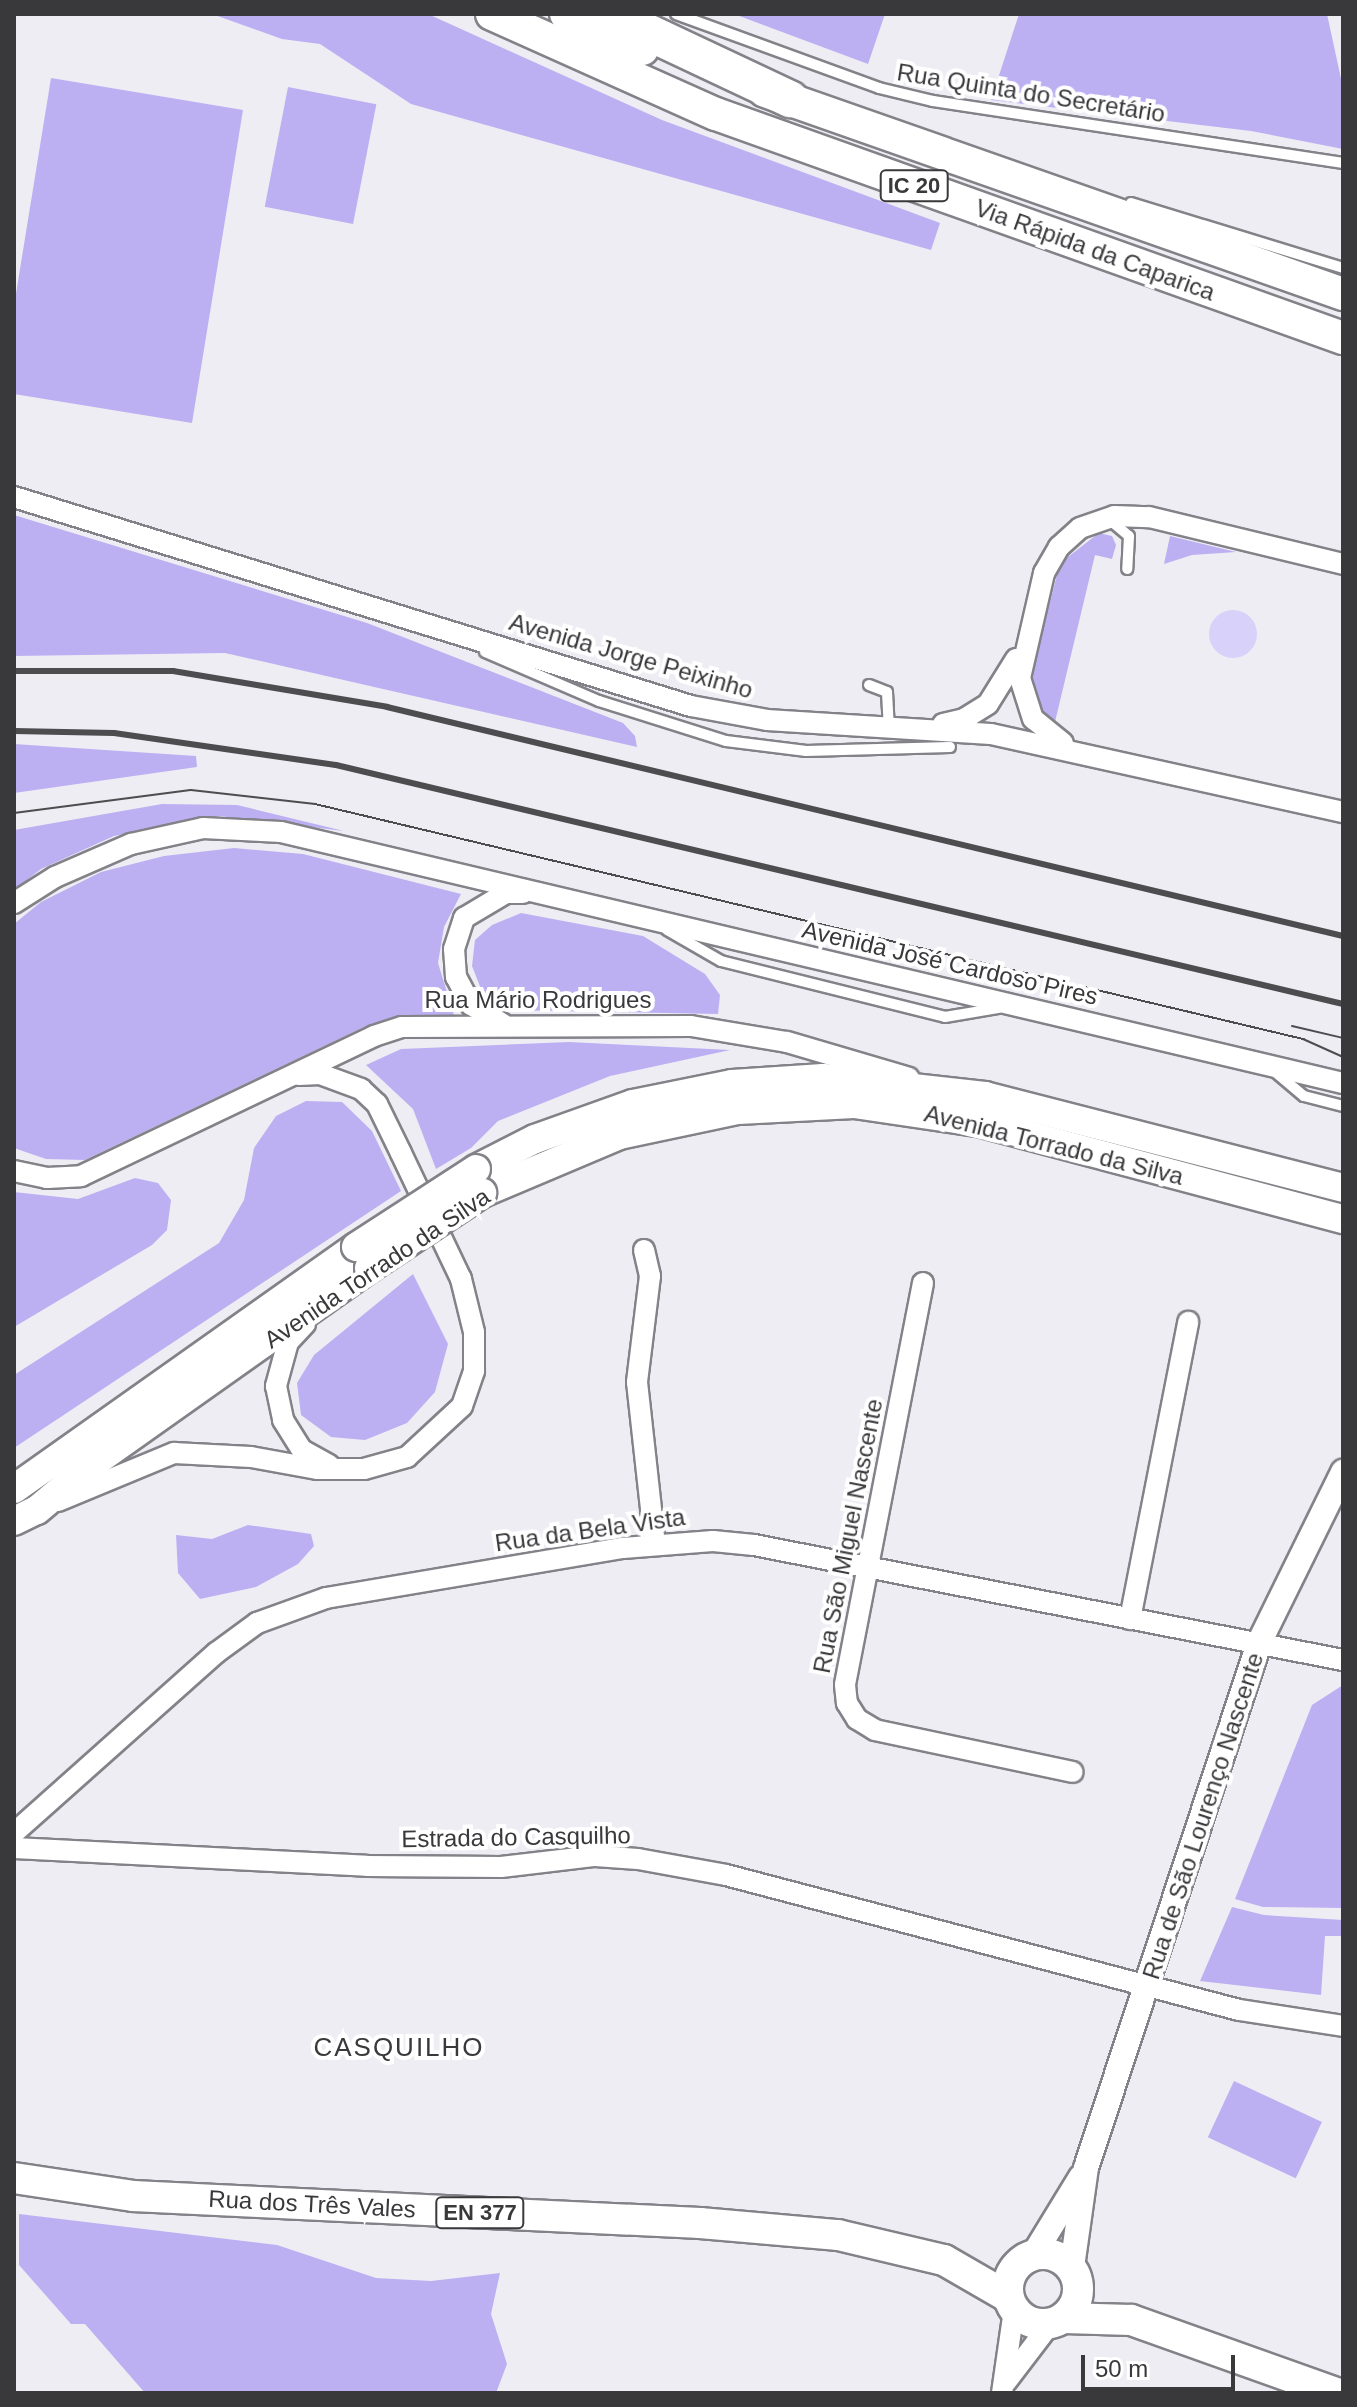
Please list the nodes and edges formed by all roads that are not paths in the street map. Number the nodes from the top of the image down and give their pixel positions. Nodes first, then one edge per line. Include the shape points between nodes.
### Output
1 (492, 14) edge
2 (566, 14) edge
3 (609, 14) edge
4 (676, 14) edge
5 (790, 99) junction
6 (922, 147) junction
7 (1343, 163) edge
8 (1343, 268) edge
9 (1343, 294) edge
10 (1343, 338) edge
11 (14, 497) edge
12 (1104, 519) junction
13 (1343, 564) edge
14 (1127, 569) dead end
15 (410, 619) junction
16 (1028, 629) junction
17 (869, 685) dead end
18 (889, 726) junction
19 (913, 726) junction
20 (950, 747) dead end
21 (1081, 751) junction
22 (1343, 812) edge
23 (545, 893) junction
24 (14, 903) edge
25 (503, 1024) junction
26 (1266, 1064) junction
27 (295, 1075) junction
28 (1343, 1083) edge
29 (943, 1088) junction
30 (1343, 1106) edge
31 (14, 1171) edge
32 (479, 1181) junction
33 (1343, 1188) edge
34 (1342, 1220) edge
35 (644, 1250) dead end
36 (362, 1258) junction
37 (923, 1283) dead end
38 (329, 1298) junction
39 (1188, 1322) dead end
40 (364, 1469) junction
41 (1343, 1472) edge
42 (14, 1489) edge
43 (25, 1516) edge
44 (655, 1544) junction
45 (868, 1567) junction
46 (1130, 1619) junction
47 (1259, 1643) junction
48 (1343, 1660) edge
49 (1073, 1772) dead end
50 (14, 1833) edge
51 (14, 1848) edge
52 (1148, 1986) junction
53 (1343, 2026) edge
54 (1086, 2168) junction
55 (14, 2178) edge
56 (1028, 2257) junction
57 (944, 2260) junction
58 (1075, 2274) junction
59 (1011, 2303) junction
60 (1058, 2320) junction
61 (1131, 2320) junction
62 (1004, 2387) edge
63 (1336, 2393) edge

1 - 10 highway, Via Rápida da Caparica / IC 20 via 729,119
2 - 5 highway, Via Rápida da Caparica / IC 20 via 690,71
3 - 5 highway
4 - 7 lane, Rua Quinta do Secretário via 879,88 933,101
5 - 6 highway, Via Rápida da Caparica / IC 20
6 - 8 lane
6 - 9 highway, Via Rápida da Caparica / IC 20
11 - 15 street, Avenida Jorge Peixinho
12 - 13 street via 1149,517
12 - 14 lane via 1119,524 1129,536
12 - 16 street via 1080,528 1053,556
15 - 18 street, Avenida Jorge Peixinho via 733,715
15 - 20 lane via 599,701 684,731 806,751
16 - 19 street via 1011,672 988,704 964,719
16 - 21 street via 1020,678 1028,711 1046,734
17 - 18 lane via 887,692
18 - 19 street, Avenida Jorge Peixinho
19 - 21 street, Avenida Jorge Peixinho
21 - 22 street, Avenida Jorge Peixinho
23 - 24 street, Avenida José Cardoso Pires via 327,840 221,828 183,831 118,848
23 - 25 street, Avenida José Cardoso Pires via 506,893 486,902 464,918 454,949 456,977 471,1005
23 - 26 street, Avenida José Cardoso Pires
25 - 27 street, Rua Mário Rodrigues via 402,1027
25 - 29 street, Rua Mário Rodrigues via 691,1026 787,1042
26 - 28 street, Avenida José Cardoso Pires
26 - 30 lane via 1304,1096
27 - 31 street, Rua Mário Rodrigues via 81,1176 47,1178
27 - 40 street via 340,1079 377,1104 461,1279 474,1332 474,1371 462,1406 407,1457
29 - 32 main road, Avenida Torrado da Silva via 823,1078 699,1089 568,1125
29 - 33 main road, Avenida Torrado da Silva
32 - 34 main road, Avenida Torrado da Silva via 619,1135 738,1110 854,1104 978,1122
32 - 36 main road, Avenida Torrado da Silva, bridge
35 - 44 street via 650,1276 637,1382
36 - 38 main road, Avenida Torrado da Silva
36 - 42 main road, Avenida Torrado da Silva
37 - 45 street, Rua São Miguel Nascente
38 - 40 street via 288,1342 276,1386 283,1420 302,1450 325,1465
38 - 43 main road, Avenida Torrado da Silva
39 - 46 street
40 - 43 street via 174,1453
41 - 47 street, Rua de São Lourenço Nascente
44 - 45 street, Rua da Bela Vista via 733,1543
44 - 50 street, Rua da Bela Vista via 326,1598 279,1613 216,1653
45 - 46 street, Rua da Bela Vista
45 - 49 street, Rua São Miguel Nascente via 845,1685 847,1703 857,1719 875,1730
46 - 47 street, Rua da Bela Vista
47 - 48 street, Rua da Bela Vista
47 - 52 street, Rua de São Lourenço Nascente
51 - 52 street, Estrada do Casquilho via 367,1866 501,1867 595,1856 638,1859 726,1875
52 - 53 street, Estrada do Casquilho via 1270,2017
52 - 54 street, Rua de São Lourenço Nascente
54 - 56 street, Rua de São Lourenço Nascente
54 - 58 street, Rua de São Lourenço Nascente
55 - 57 main road, Rua dos Três Vales / EN 377 via 133,2196 756,2227 838,2235
56 - 57 main road, Rua dos Três Vales / EN 377
56 - 58 main road, Rua dos Três Vales / EN 377 via 1061,2258
56 - 59 main road via 1012,2270
57 - 59 main road, Rua dos Três Vales / EN 377
58 - 60 main road via 1073,2307
58 - 61 main road, Rua dos Três Vales / EN 377
59 - 60 main road, Rua dos Três Vales / EN 377 via 1024,2319
59 - 62 street
60 - 61 main road, Rua dos Três Vales / EN 377
60 - 62 street
61 - 63 main road, Rua dos Três Vales / EN 377

